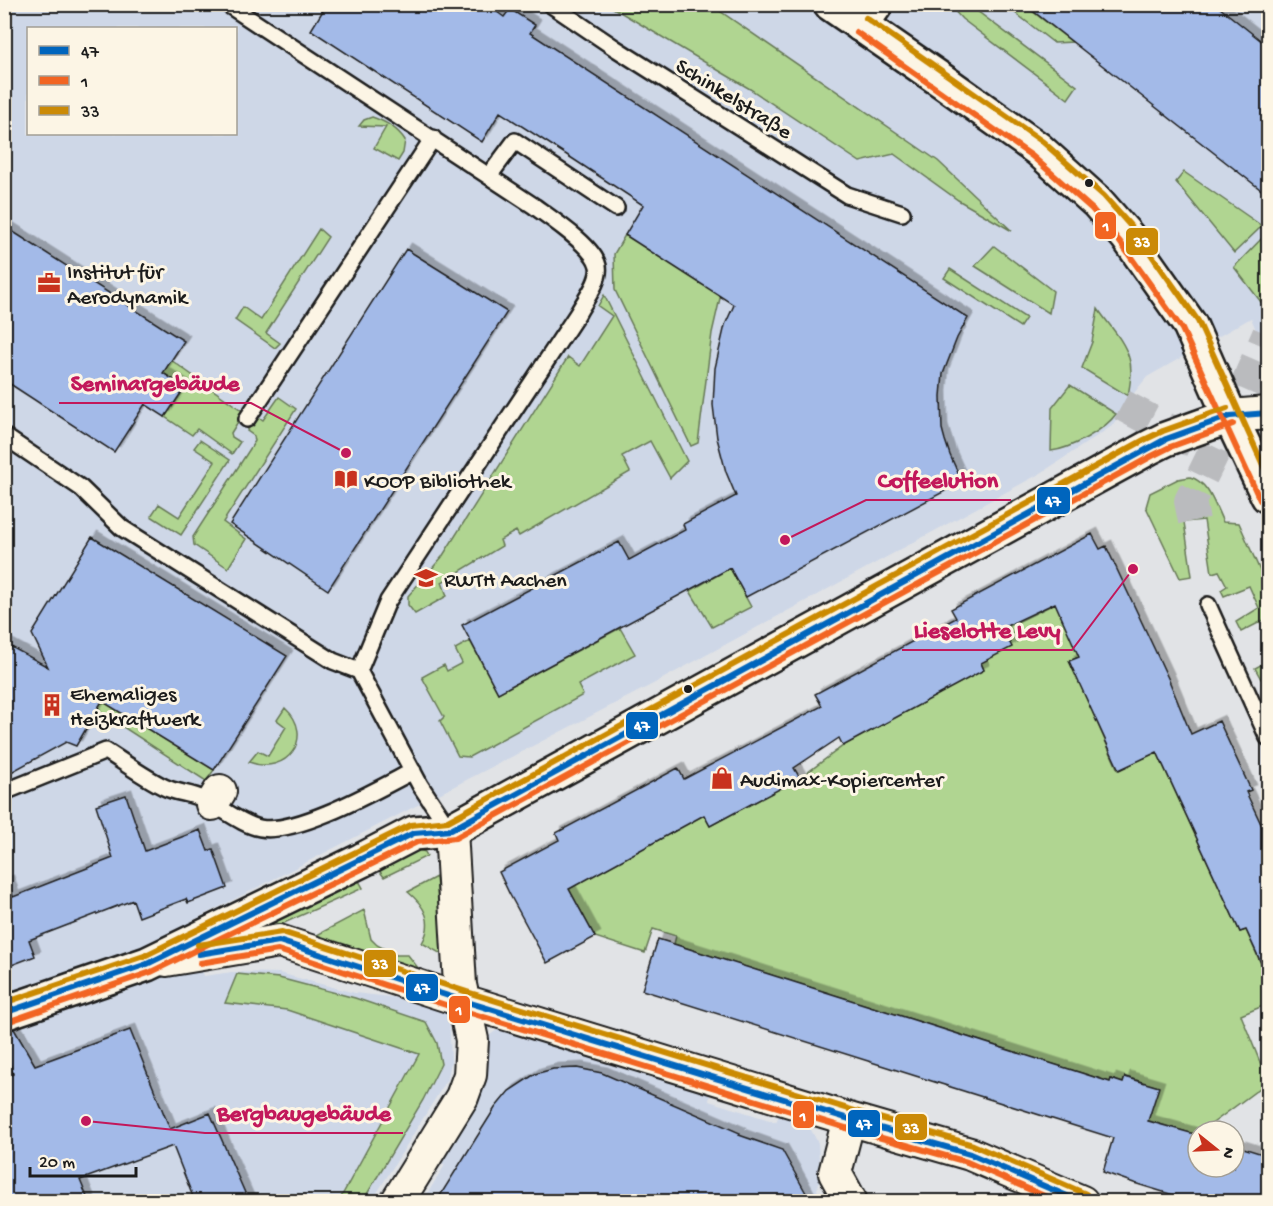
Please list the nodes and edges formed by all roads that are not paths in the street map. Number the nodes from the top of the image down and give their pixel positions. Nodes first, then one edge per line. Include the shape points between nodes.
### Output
1 (227, 4) edge
2 (550, 4) edge
3 (831, 4) edge
4 (868, 15) edge
5 (433, 138) junction
6 (489, 176) junction
7 (616, 207) dead end
8 (902, 213) dead end
9 (1269, 413) edge
10 (1230, 416) junction
11 (247, 419) dead end
12 (4, 436) edge
13 (1269, 496) edge
14 (1208, 605) dead end
15 (359, 671) junction
16 (1269, 738) edge
17 (413, 771) junction
18 (4, 792) edge
19 (451, 830) junction
20 (147, 963) junction
21 (464, 1001) junction
22 (4, 1013) edge
23 (849, 1119) junction
24 (397, 1202) edge
25 (851, 1202) edge
26 (1082, 1202) edge

1 - 5 lane
2 - 8 lane, Schinkelstraße via 847,195
3 - 4 street
4 - 10 street via 1038,149 1098,203 1127,236 1186,319
5 - 6 lane
5 - 11 lane
6 - 7 lane via 515,141
6 - 15 lane via 575,236 594,256 596,278 578,313 388,601
9 - 10 street
10 - 13 street
10 - 19 street via 1148,448
12 - 15 lane via 81,488 122,528 333,661
14 - 16 lane
15 - 17 lane
17 - 18 lane via 337,809 274,828 250,825 216,797 202,798 165,788 106,751
17 - 19 lane
19 - 20 street via 414,833
19 - 21 street
20 - 21 street via 279,940
20 - 22 street
21 - 23 street
21 - 24 street via 472,1040 470,1075 462,1097
23 - 25 street via 835,1173
23 - 26 street via 970,1154

